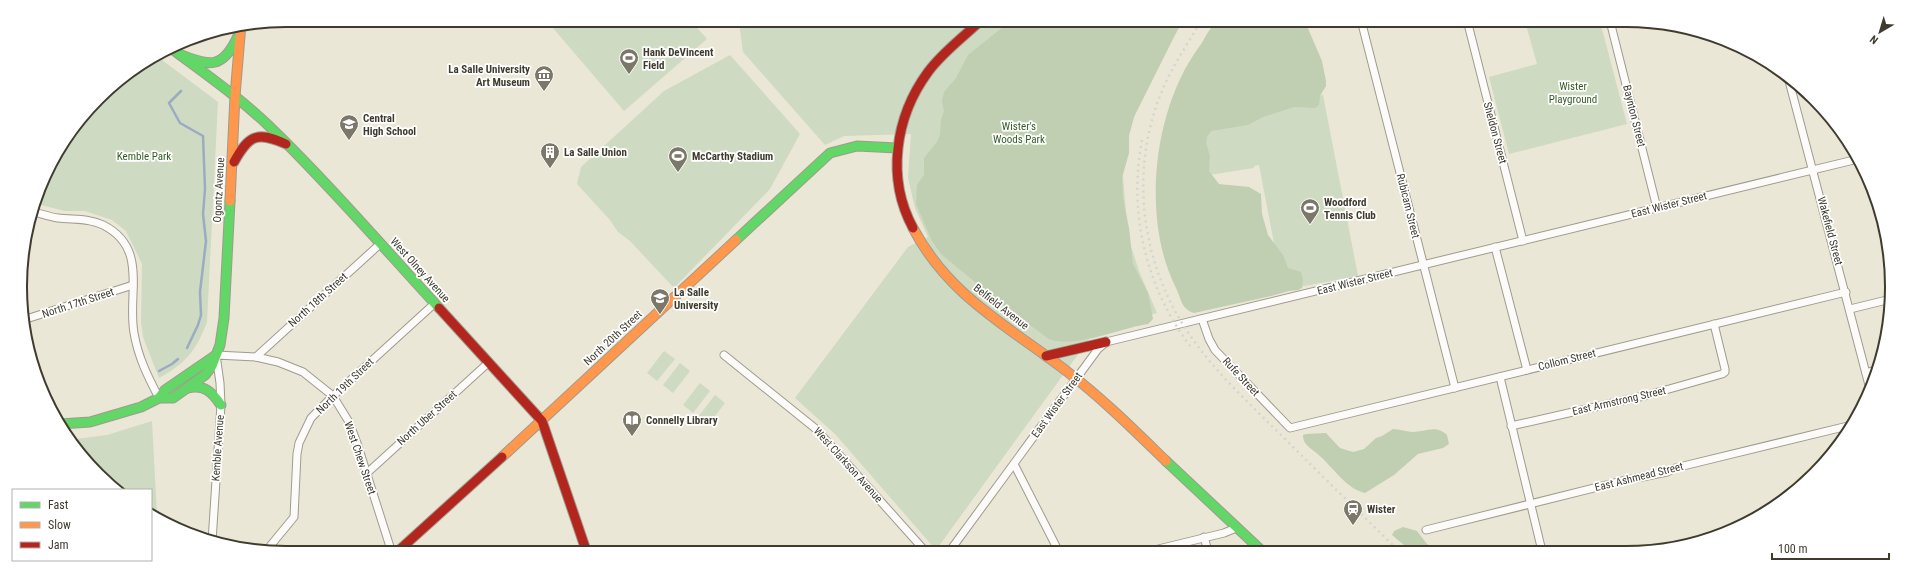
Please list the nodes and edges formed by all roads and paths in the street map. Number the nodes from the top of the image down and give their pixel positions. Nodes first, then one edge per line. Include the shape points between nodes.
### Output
1 (974, 27) edge
2 (1363, 27) edge
3 (1469, 27) edge
4 (1612, 27) edge
5 (239, 31) edge
6 (241, 31) edge
7 (176, 52) edge
8 (177, 52) edge
9 (1791, 86) edge
10 (235, 96) junction
11 (286, 144) junction
12 (898, 148) junction
13 (1852, 160) edge
14 (233, 164) junction
15 (1813, 169) junction
16 (1657, 208) junction
17 (38, 213) edge
18 (1523, 241) junction
19 (380, 244) junction
20 (1495, 247) junction
21 (1424, 265) junction
22 (133, 285) junction
23 (1846, 292) junction
24 (1884, 301) edge
25 (434, 304) junction
26 (1850, 309) junction
27 (29, 318) edge
28 (1202, 319) junction
29 (1714, 324) junction
30 (1106, 342) junction
31 (216, 355) junction
32 (724, 355) dead end
33 (1046, 356) junction
34 (256, 357) junction
35 (488, 363) junction
36 (1527, 370) junction
37 (1870, 372) edge
38 (1866, 373) junction
39 (1500, 377) junction
40 (1077, 379) junction
41 (1867, 379) edge
42 (188, 388) junction
43 (1455, 388) junction
44 (333, 396) junction
45 (158, 398) junction
46 (221, 405) junction
47 (542, 421) junction
48 (67, 424) edge
49 (1511, 426) junction
50 (1844, 426) edge
51 (1290, 428) joint
52 (1014, 464) junction
53 (366, 474) junction
54 (1530, 504) junction
55 (1236, 528) junction
56 (1426, 530) dead end
57 (212, 535) edge
58 (1204, 537) junction
59 (271, 545) edge
60 (390, 546) edge
61 (404, 546) edge
62 (585, 546) edge
63 (921, 546) edge
64 (954, 546) edge
65 (1056, 546) edge
66 (1169, 546) edge
67 (1206, 546) edge
68 (1256, 546) edge
69 (1541, 546) edge

1 - 12 street, Belfield Avenue via 935,64 920,83 905,116
2 - 21 street, Rubicam Street
3 - 18 street, Sheldon Street
4 - 16 street, Baynton Street
5 - 8 street via 232,48 224,58 214,64 200,63
6 - 10 street, Ogontz Avenue
7 - 10 street, West Olney Avenue
9 - 15 street, Wakefield Street
10 - 11 street, West Olney Avenue
10 - 14 street, Ogontz Avenue
11 - 14 street via 267,136 255,137 243,145
11 - 19 street, West Olney Avenue
12 - 33 street, Belfield Avenue via 898,182 903,205 925,251 966,295
12 - 47 street, North 20th Street via 851,147 832,152
13 - 15 street, East Wister Street
14 - 31 street, Ogontz Avenue via 224,318
15 - 16 street, East Wister Street
15 - 23 street, Wakefield Street
16 - 18 street, East Wister Street
17 - 22 street via 56,218 89,220 117,234 129,251 133,263
18 - 20 street, East Wister Street
19 - 25 street, West Olney Avenue
19 - 34 street, North 18th Street
20 - 21 street, East Wister Street
20 - 36 street
21 - 28 street, East Wister Street
21 - 43 street, Rubicam Street
22 - 27 street, North 17th Street
22 - 45 street via 132,314 136,344 141,362
23 - 26 street, Wakefield Street
23 - 29 street, Collom Street
24 - 26 street
25 - 35 street, West Olney Avenue
25 - 44 street, North 19th Street
26 - 38 street, Wakefield Street
28 - 30 street, East Wister Street
28 - 51 street, Rufe Street via 1209,339 1219,354
29 - 36 street, Collom Street
29 - 49 street, East Armstrong Street via 1725,372 1648,395
30 - 33 street
30 - 40 street, East Wister Street
31 - 34 street, West Chew Street
31 - 42 street, Ogontz Avenue via 212,366
31 - 45 street, Ogontz Avenue via 165,390
31 - 46 street, Kemble Avenue
32 - 63 street, West Clarkson Avenue via 816,429
33 - 40 street, Belfield Avenue
34 - 44 street, West Chew Street via 278,362 302,372
35 - 47 street, West Olney Avenue
35 - 53 street, North Uber Street
36 - 39 street, Collom Street
37 - 38 street
38 - 41 street, Wakefield Street
39 - 43 street, Collom Street
39 - 49 street
40 - 52 street, East Wister Street
40 - 55 street, Belfield Avenue
42 - 45 street, Ogontz Avenue via 173,398
42 - 46 street via 205,387 215,395
43 - 51 street, Collom Street
44 - 53 street, West Chew Street via 349,422
44 - 59 street, North 19th Street via 311,418 299,443 294,517
45 - 48 street, Ogontz Avenue via 141,407 113,416 90,422
46 - 57 street, Kemble Avenue
47 - 61 street, North 20th Street
47 - 62 street, West Olney Avenue
49 - 54 street
50 - 54 street, East Ashmead Street
52 - 64 street, East Wister Street
52 - 65 street
53 - 60 street, West Chew Street
54 - 56 street, East Ashmead Street
54 - 69 street
55 - 58 street
55 - 68 street, Belfield Avenue
58 - 66 street
58 - 67 street

